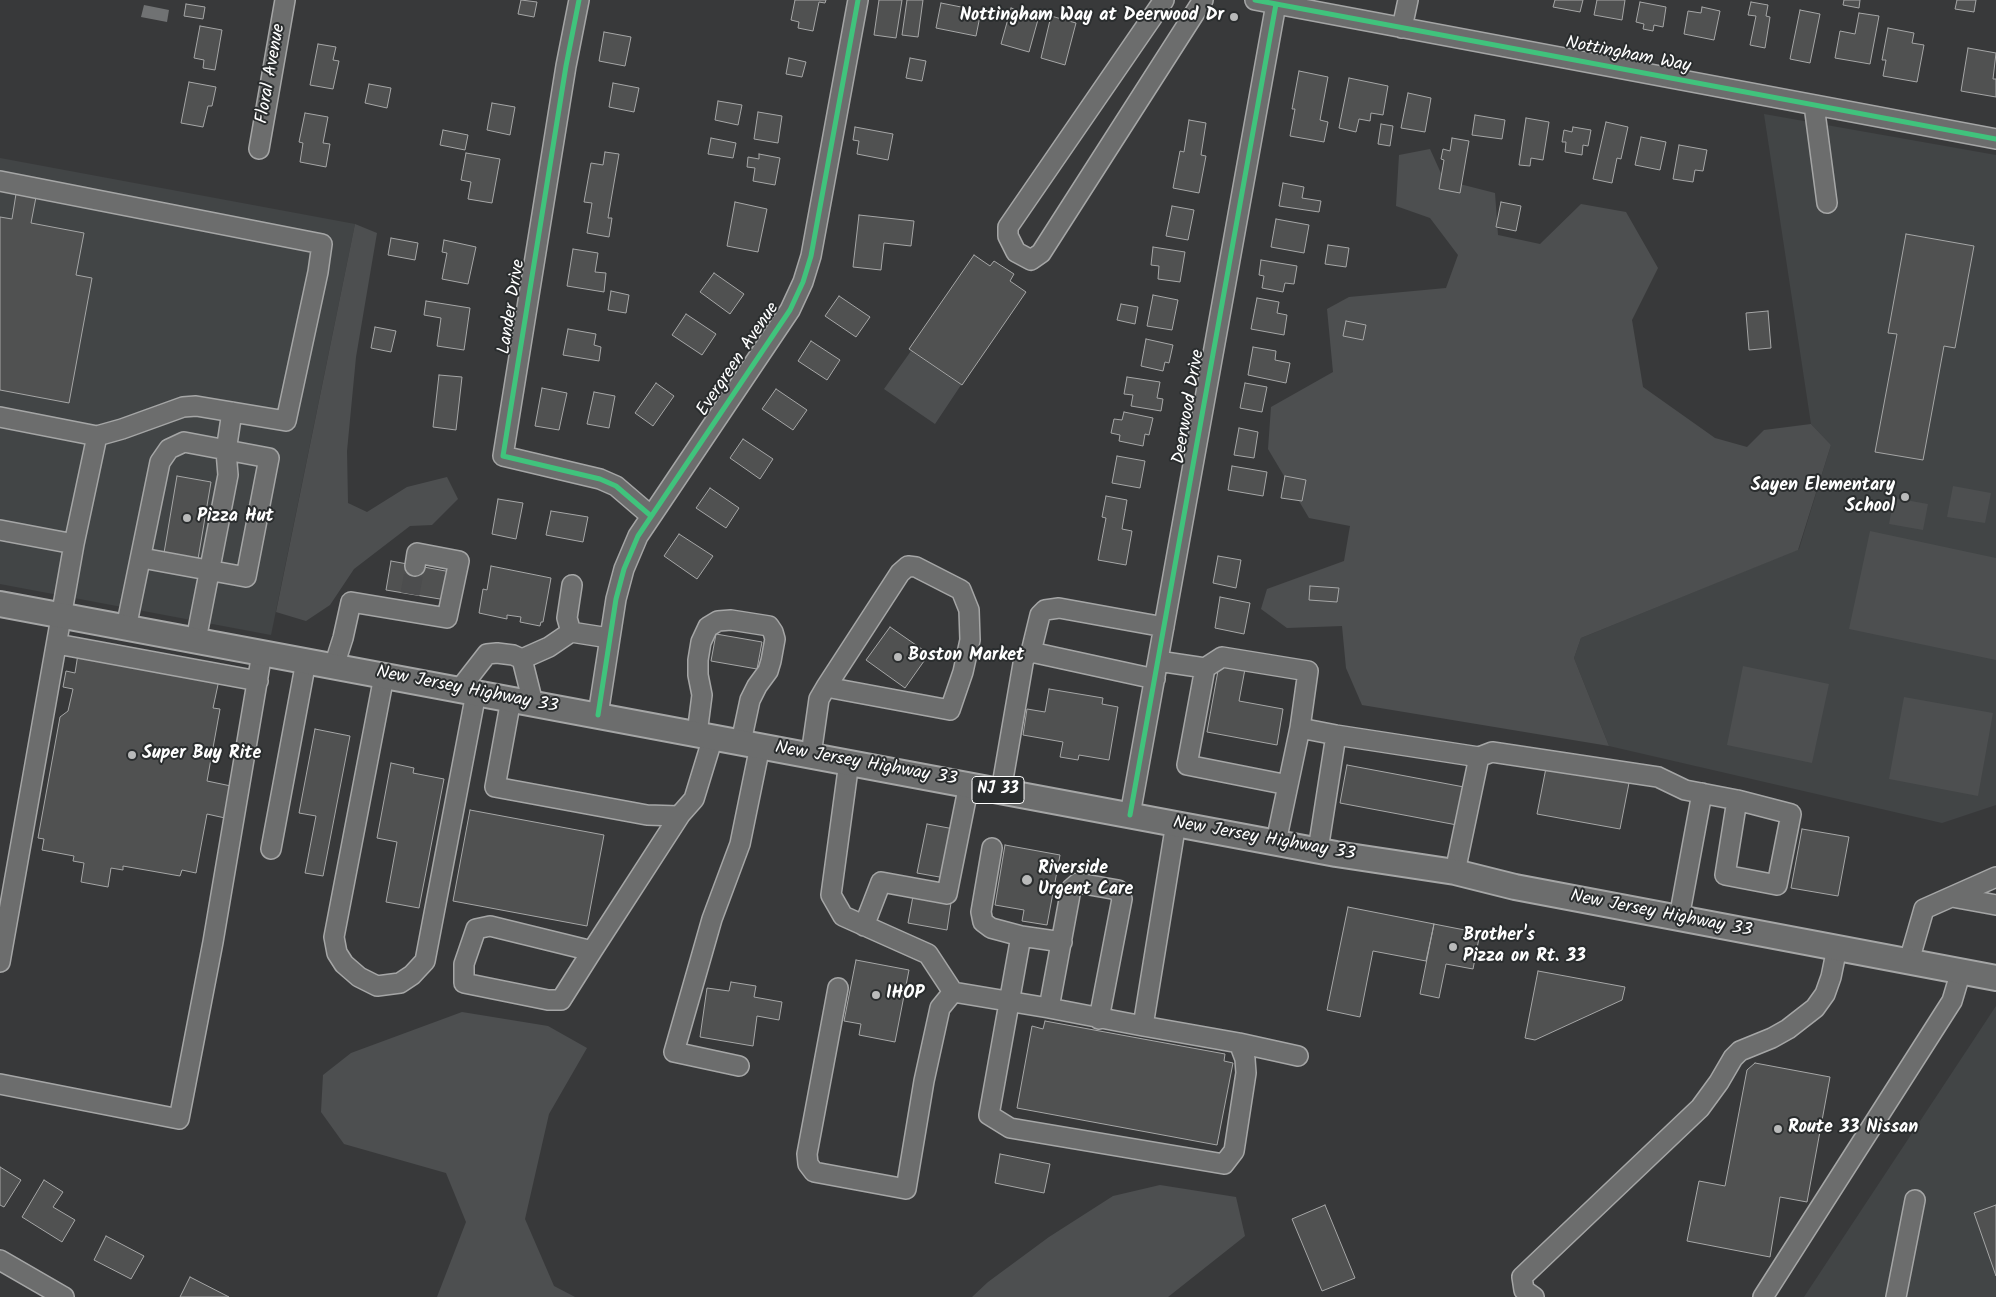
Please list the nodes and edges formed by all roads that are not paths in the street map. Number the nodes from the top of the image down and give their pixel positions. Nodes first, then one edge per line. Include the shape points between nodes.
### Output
1 (285, 0) edge
2 (579, 0) edge
3 (858, 0) edge
4 (1164, 0) edge
5 (1203, 0) edge
6 (1254, 0) edge
7 (1408, 0) edge
8 (1276, 4) junction
9 (1402, 28) junction
10 (1814, 105) junction
11 (1996, 139) edge
12 (259, 149) dead end
13 (0, 181) edge
14 (1827, 203) dead end
15 (232, 412) junction
16 (0, 417) edge
17 (97, 436) junction
18 (226, 451) junction
19 (651, 516) junction
20 (0, 530) edge
21 (74, 544) junction
22 (142, 558) junction
23 (415, 566) tunnel mouth
24 (208, 570) junction
25 (572, 585) dead end
26 (0, 604) edge
27 (62, 616) junction
28 (1164, 627) junction
29 (126, 628) junction
30 (570, 632) junction
31 (610, 638) junction
32 (186, 639) junction
33 (57, 644) junction
34 (1032, 652) junction
35 (262, 653) junction
36 (522, 659) junction
37 (306, 661) junction
38 (172, 665) junction
39 (334, 666) junction
40 (1205, 668) junction
41 (1156, 670) junction
42 (384, 676) junction
43 (258, 681) junction
44 (826, 687) junction
45 (468, 691) junction
46 (522, 701) junction
47 (598, 716) junction
48 (1300, 728) junction
49 (1336, 735) junction
50 (705, 736) junction
51 (751, 744) junction
52 (811, 755) junction
53 (1479, 757) junction
54 (849, 762) junction
55 (969, 784) junction
56 (1288, 785) junction
57 (1001, 791) junction
58 (1702, 793) junction
59 (1738, 800) junction
60 (680, 815) junction
61 (1130, 815) junction
62 (1176, 824) junction
63 (1276, 842) junction
64 (992, 848) dead end
65 (271, 849) dead end
66 (1318, 850) junction
67 (1456, 872) junction
68 (1996, 877) edge
69 (1952, 897) junction
70 (1996, 905) edge
71 (1679, 918) junction
72 (864, 926) junction
73 (1021, 936) junction
74 (1062, 942) junction
75 (1837, 948) junction
76 (592, 951) junction
77 (1909, 961) junction
78 (0, 962) edge
79 (1961, 971) junction
80 (1996, 978) edge
81 (838, 988) dead end
82 (953, 992) junction
83 (1009, 1001) junction
84 (1048, 1008) junction
85 (1099, 1018) junction
86 (1143, 1026) junction
87 (1239, 1043) junction
88 (1298, 1056) dead end
89 (739, 1066) dead end
90 (0, 1084) edge
91 (1915, 1200) dead end
92 (0, 1260) edge
93 (64, 1297) edge
94 (1534, 1297) edge
95 (1763, 1297) edge
96 (1896, 1297) edge

1 - 12 street, Floral Avenue
2 - 19 street, Lander Drive via 502,456 600,479 616,486
3 - 19 street, Evergreen Avenue via 811,256 803,282 790,310
4 - 5 street via 1008,227 1008,236 1016,252 1031,260 1041,253
6 - 8 street, Nottingham Way
7 - 9 street
8 - 9 street, Nottingham Way
8 - 28 street, Deerwood Drive
9 - 10 street, Nottingham Way
10 - 11 street, Nottingham Way
10 - 14 street
13 - 15 street via 322,244 286,422
15 - 17 street via 182,407
15 - 18 street
16 - 17 street
17 - 21 street
18 - 22 street via 184,442 169,449 160,462
18 - 24 street via 228,475
18 - 24 street via 269,458 246,577
19 - 31 street, Evergreen Avenue via 638,536 624,569
20 - 21 street
21 - 27 street
22 - 24 street
22 - 29 street
23 - 39 street via 417,553 459,561 447,618 408,603 351,602
24 - 32 street
25 - 30 street via 567,618
26 - 27 main road, New Jersey Highway 33 / NJ 33
27 - 29 main road, New Jersey Highway 33 / NJ 33
27 - 33 street
28 - 34 street via 1051,608 1040,615
28 - 41 street, Deerwood Drive
29 - 32 main road, New Jersey Highway 33 / NJ 33
30 - 31 street
30 - 36 street via 549,647
31 - 47 street, Evergreen Avenue
32 - 35 main road, New Jersey Highway 33 / NJ 33
32 - 38 street
33 - 38 street
33 - 78 street
34 - 41 street
34 - 57 street via 1024,658
35 - 37 main road, New Jersey Highway 33 / NJ 33
35 - 43 street
36 - 45 street via 514,655 487,654
36 - 46 street
37 - 39 main road, New Jersey Highway 33 / NJ 33
37 - 65 street
38 - 43 street
39 - 42 main road, New Jersey Highway 33 / NJ 33
40 - 41 street
40 - 48 street via 1222,657 1308,671
40 - 56 street via 1187,765
41 - 61 street, Deerwood Drive
42 - 45 main road, New Jersey Highway 33 / NJ 33
42 - 45 street via 334,937 337,953 344,964 359,978 377,986 400,983 426,961
43 - 90 street via 179,1119
44 - 44 street via 900,573 908,566 916,566 960,590 969,610 970,640 950,710
44 - 52 street via 819,700
45 - 46 main road, New Jersey Highway 33 / NJ 33
46 - 47 main road, New Jersey Highway 33 / NJ 33
46 - 60 street via 495,787 647,815
47 - 50 main road, New Jersey Highway 33 / NJ 33
48 - 49 street
48 - 56 street
49 - 53 street
49 - 66 street
50 - 51 main road, New Jersey Highway 33 / NJ 33
50 - 51 street via 698,660 708,627 718,621 731,620 768,626 775,639 772,661 750,700
50 - 60 street via 694,799
51 - 52 main road, New Jersey Highway 33 / NJ 33
51 - 89 street via 740,844 712,919 674,1052
52 - 54 main road, New Jersey Highway 33 / NJ 33
53 - 58 street via 1492,752 1658,777 1686,790
53 - 67 street
54 - 55 main road, New Jersey Highway 33 / NJ 33
54 - 72 street via 831,895 843,916
55 - 57 main road, New Jersey Highway 33 / NJ 33
55 - 72 street via 947,894 881,882
56 - 63 street
57 - 61 main road, New Jersey Highway 33 / NJ 33
58 - 59 street
58 - 71 street
59 - 59 street via 1791,814 1777,885 1725,875
60 - 76 street
61 - 62 main road, New Jersey Highway 33 / NJ 33
62 - 63 main road, New Jersey Highway 33 / NJ 33
62 - 86 street
63 - 66 main road, New Jersey Highway 33 / NJ 33
64 - 73 street via 981,912 983,922 991,928
66 - 67 main road, New Jersey Highway 33 / NJ 33
67 - 71 main road, New Jersey Highway 33 / NJ 33 via 1515,887
68 - 69 street
69 - 70 street
69 - 77 street via 1924,909
71 - 75 main road, New Jersey Highway 33 / NJ 33
72 - 82 street via 928,954
73 - 74 street
73 - 83 street
74 - 84 street
74 - 85 street via 1071,889 1078,882 1118,890 1122,898
75 - 77 main road, New Jersey Highway 33 / NJ 33
75 - 94 street via 1825,994 1814,1008 1788,1029 1740,1051 1700,1108 1522,1277 1524,1290
76 - 76 street via 561,1000 464,983 464,964 476,929 490,926
77 - 79 main road, New Jersey Highway 33 / NJ 33
79 - 80 main road, New Jersey Highway 33 / NJ 33
79 - 95 street via 1952,1001
81 - 82 street via 806,1154 808,1164 814,1172 906,1189 940,1008
82 - 83 street
83 - 84 street
83 - 87 street via 989,1115 1010,1128 1224,1164 1234,1151 1246,1073
84 - 85 street
85 - 86 street
86 - 87 street
87 - 88 street
91 - 96 street
92 - 93 street

